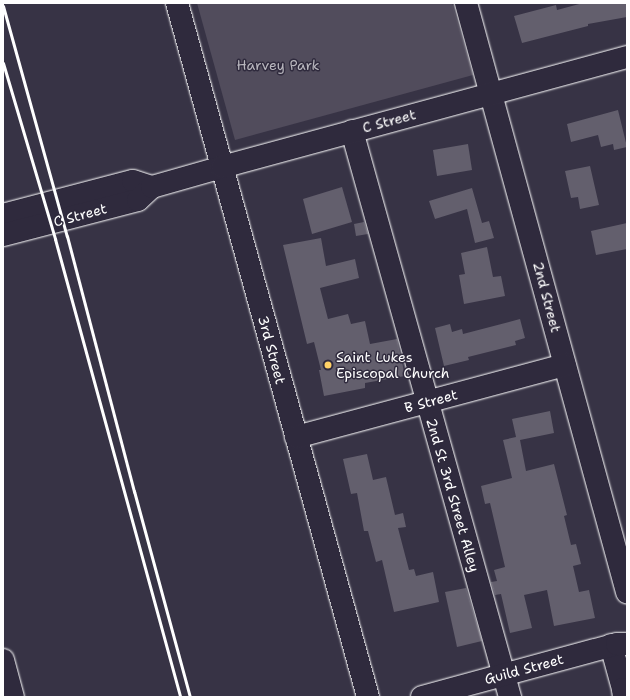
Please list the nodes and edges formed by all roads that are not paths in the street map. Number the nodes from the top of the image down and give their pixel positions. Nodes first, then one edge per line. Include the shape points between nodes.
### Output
1 (177, 3) edge
2 (466, 3) edge
3 (627, 57) edge
4 (491, 94) junction
5 (352, 131) junction
6 (222, 167) junction
7 (152, 187) junction
8 (3, 215) edge
9 (3, 235) edge
10 (565, 365) junction
11 (427, 402) junction
12 (296, 437) junction
13 (627, 592) edge
14 (619, 645) edge
15 (3, 660) edge
16 (504, 675) junction
17 (13, 697) edge
18 (368, 697) edge
19 (422, 697) edge
20 (510, 697) edge
21 (624, 697) edge

1 - 6 street, 3rd Street
2 - 4 street, 2nd Street
3 - 4 street, C Street
4 - 5 street, C Street
4 - 10 street, 2nd Street
5 - 6 street, C Street
5 - 11 street, 2nd St 3rd Street Alley
6 - 7 street, C Street
6 - 12 street, 3rd Street
7 - 8 street, C Street via 133,181
7 - 9 street, C Street via 138,200
10 - 11 street, B Street
10 - 13 street, 2nd Street
11 - 12 street, B Street
11 - 16 street, 2nd St 3rd Street Alley
12 - 18 street, 3rd Street
14 - 16 street, Guild Street
14 - 21 street
15 - 17 street
16 - 19 street, Guild Street
16 - 20 street, 2nd St 3rd Street Alley

